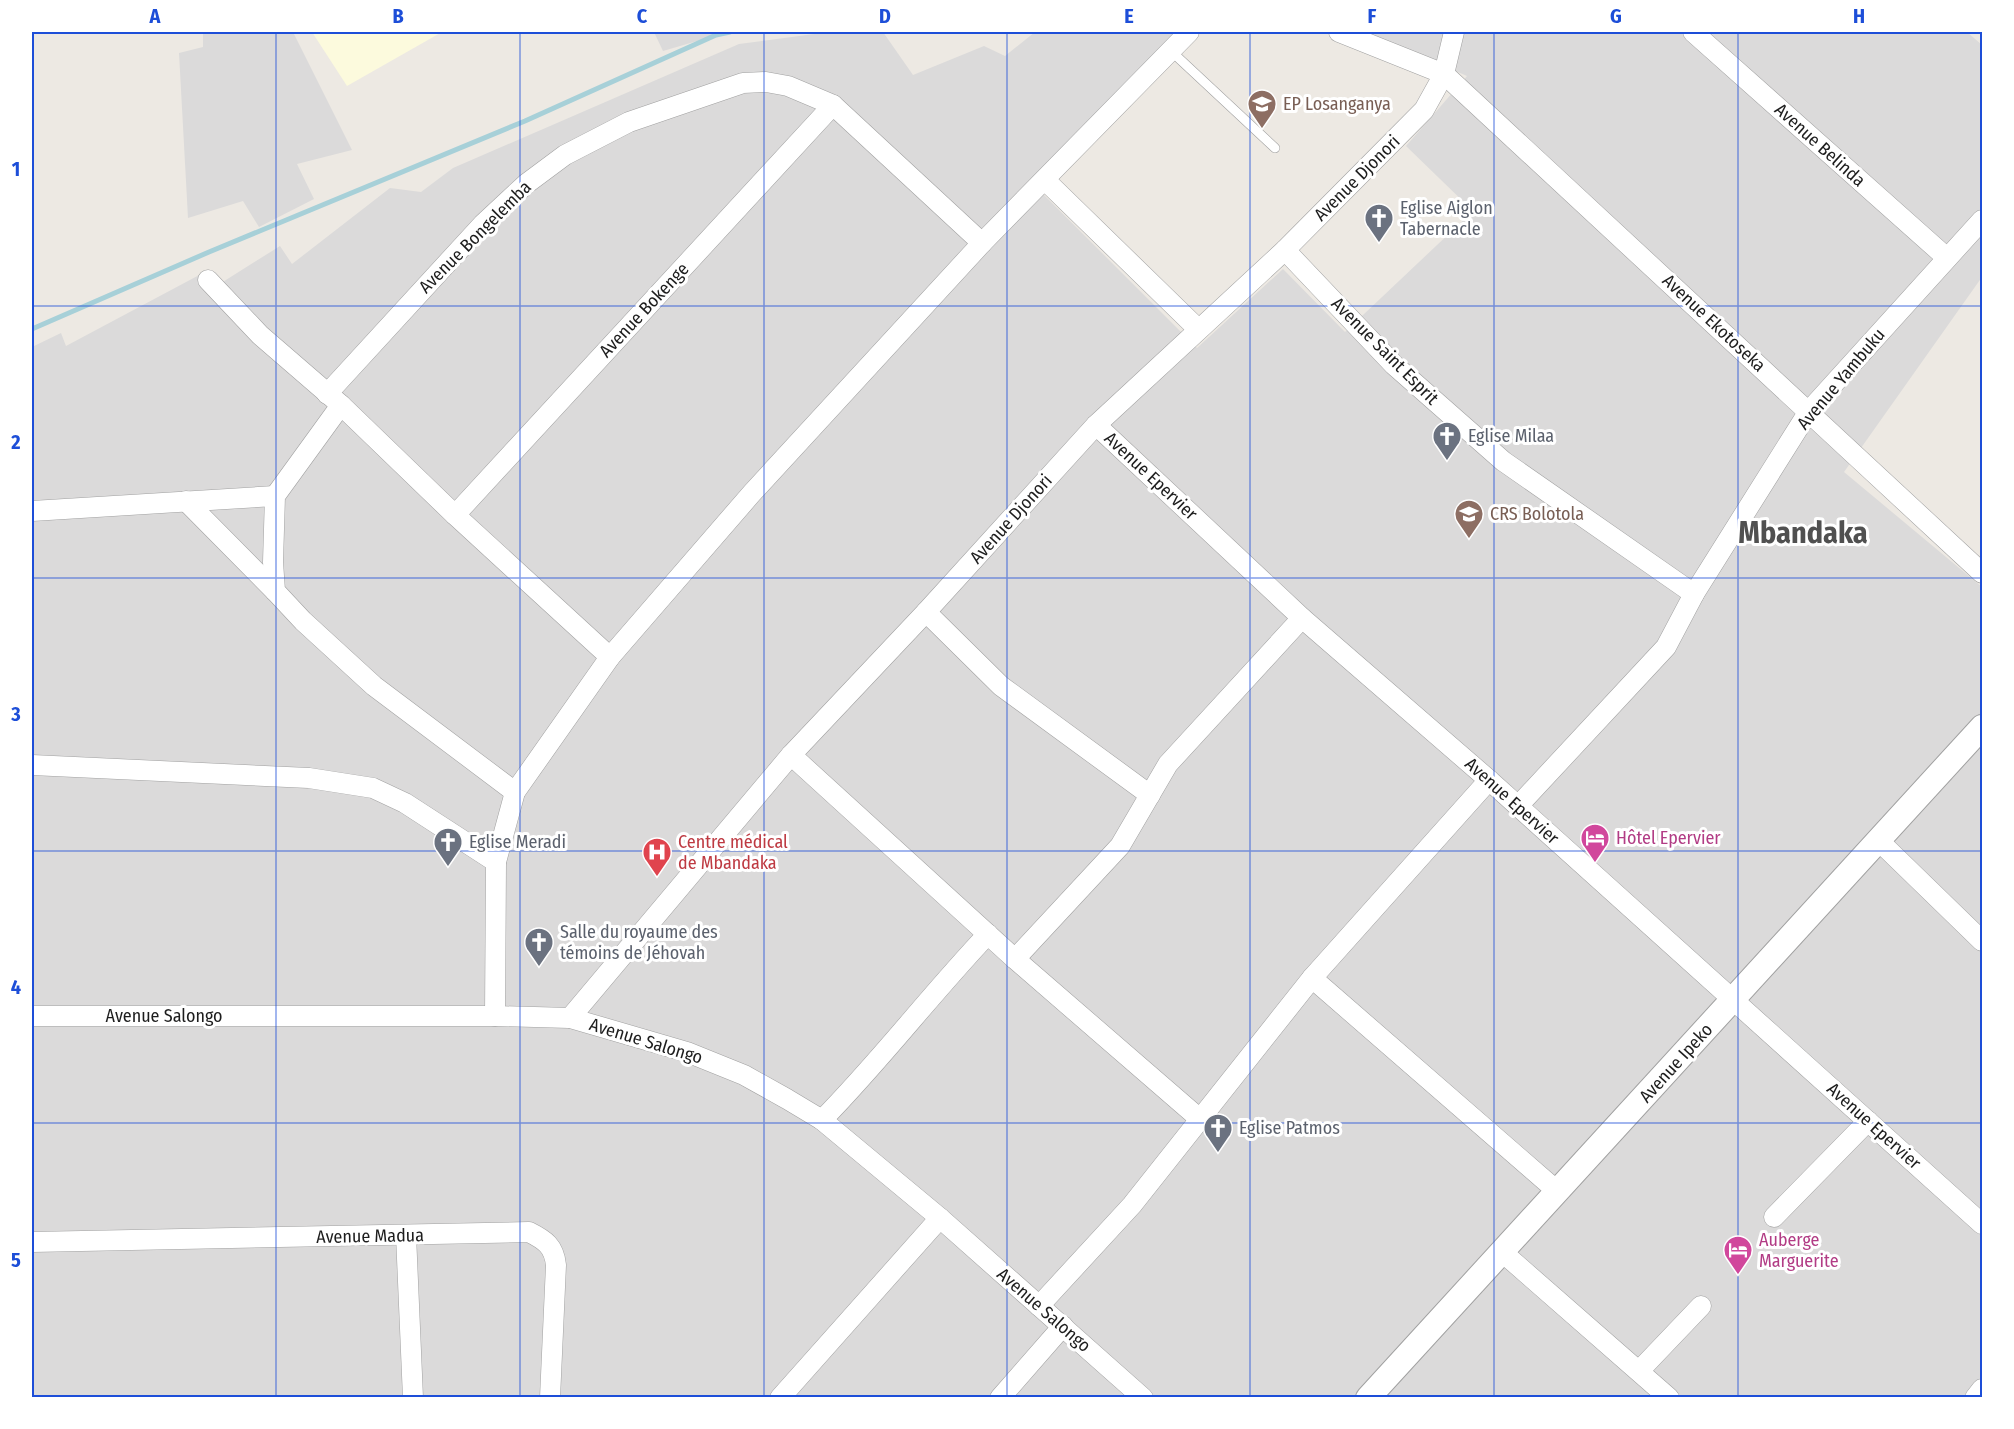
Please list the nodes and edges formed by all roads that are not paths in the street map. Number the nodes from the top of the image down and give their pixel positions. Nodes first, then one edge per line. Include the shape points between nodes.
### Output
1 (1189, 32) edge
2 (1340, 32) edge
3 (1454, 32) edge
4 (1693, 32) edge
5 (1171, 51) junction
6 (1444, 74) junction
7 (833, 105) junction
8 (1275, 148) dead end
9 (1045, 180) junction
10 (1983, 220) edge
11 (982, 243) junction
12 (1285, 250) junction
13 (1947, 258) junction
14 (208, 280) dead end
15 (1198, 329) junction
16 (334, 400) junction
17 (1809, 411) junction
18 (1096, 425) junction
19 (275, 496) junction
20 (186, 501) junction
21 (32, 512) edge
22 (455, 515) junction
23 (1983, 573) edge
24 (275, 591) junction
25 (1694, 594) junction
26 (926, 612) junction
27 (1302, 618) junction
28 (610, 657) junction
29 (1983, 727) edge
30 (791, 755) junction
31 (32, 765) edge
32 (1489, 780) junction
33 (515, 792) junction
34 (1150, 795) junction
35 (1518, 806) junction
36 (1878, 840) junction
37 (496, 861) junction
38 (988, 934) junction
39 (1983, 941) edge
40 (1015, 959) junction
41 (1312, 978) junction
42 (1734, 999) junction
43 (32, 1016) edge
44 (495, 1016) junction
45 (570, 1018) junction
46 (822, 1120) junction
47 (1201, 1120) junction
48 (1868, 1121) junction
49 (1557, 1191) junction
50 (1774, 1217) dead end
51 (940, 1218) junction
52 (1983, 1224) edge
53 (406, 1235) junction
54 (32, 1242) edge
55 (1502, 1251) junction
56 (1039, 1306) junction
57 (1701, 1306) dead end
58 (1063, 1326) junction
59 (1639, 1371) junction
60 (1983, 1389) edge
61 (413, 1398) edge
62 (550, 1398) edge
63 (780, 1398) edge
64 (1000, 1398) edge
65 (1143, 1398) edge
66 (1368, 1398) edge
67 (1669, 1398) edge
68 (1975, 1398) edge

1 - 5 street
2 - 6 street
3 - 6 street, Avenue Djonori
4 - 13 street, Avenue Belinda
5 - 8 lane
5 - 9 street
6 - 12 street, Avenue Djonori via 1424,110
6 - 17 street, Avenue Ekotoseka
7 - 11 street, Avenue Bongelemba
7 - 16 street, Avenue Bongelemba via 788,86 743,83 629,122 565,155 483,224
7 - 22 street, Avenue Bokenge
9 - 11 street
9 - 15 street
10 - 13 street, Avenue Yambuku
11 - 28 street via 752,494
12 - 15 street, Avenue Djonori
12 - 25 street, Avenue Saint Esprit via 1394,365 1503,461
13 - 17 street, Avenue Yambuku
14 - 16 street via 260,335
15 - 18 street, Avenue Djonori
16 - 19 street, Avenue Bongelemba
16 - 22 street
17 - 23 street, Avenue Ekotoseka
17 - 25 street, Avenue Yambuku
18 - 26 street, Avenue Djonori
18 - 27 street, Avenue Epervier
19 - 20 street
19 - 24 street
20 - 21 street
20 - 24 street
22 - 28 street
24 - 33 street via 374,686
25 - 35 street, Avenue Yambuku via 1666,646
26 - 30 street, Avenue Djonori
26 - 34 street via 1001,686
27 - 32 street, Avenue Epervier
27 - 34 street via 1168,764
28 - 33 street
29 - 36 street, Avenue Ipeko
30 - 38 street
30 - 45 street, Avenue Djonori
31 - 37 street via 309,778 373,788 405,803
32 - 35 street, Avenue Epervier
32 - 41 street
33 - 37 street
34 - 40 street via 1120,846
35 - 42 street, Avenue Epervier
36 - 39 street
36 - 42 street, Avenue Ipeko
37 - 44 street
38 - 40 street
38 - 46 street via 861,1081
40 - 47 street
41 - 47 street
41 - 49 street
42 - 48 street, Avenue Epervier
42 - 49 street, Avenue Ipeko
43 - 44 street, Avenue Salongo
44 - 45 street, Avenue Salongo
45 - 46 street, Avenue Salongo via 687,1052 744,1075
46 - 51 street, Avenue Salongo
47 - 56 street via 1132,1205
48 - 50 street
48 - 52 street, Avenue Epervier
49 - 55 street, Avenue Ipeko
51 - 56 street, Avenue Salongo
51 - 63 street
53 - 54 street, Avenue Madua
53 - 61 street
53 - 62 street, Avenue Madua via 529,1232 545,1240 554,1252 556,1265
55 - 59 street
55 - 66 street, Avenue Ipeko
56 - 58 street, Avenue Salongo
57 - 59 street
58 - 64 street
58 - 65 street, Avenue Salongo
59 - 67 street
60 - 68 street

